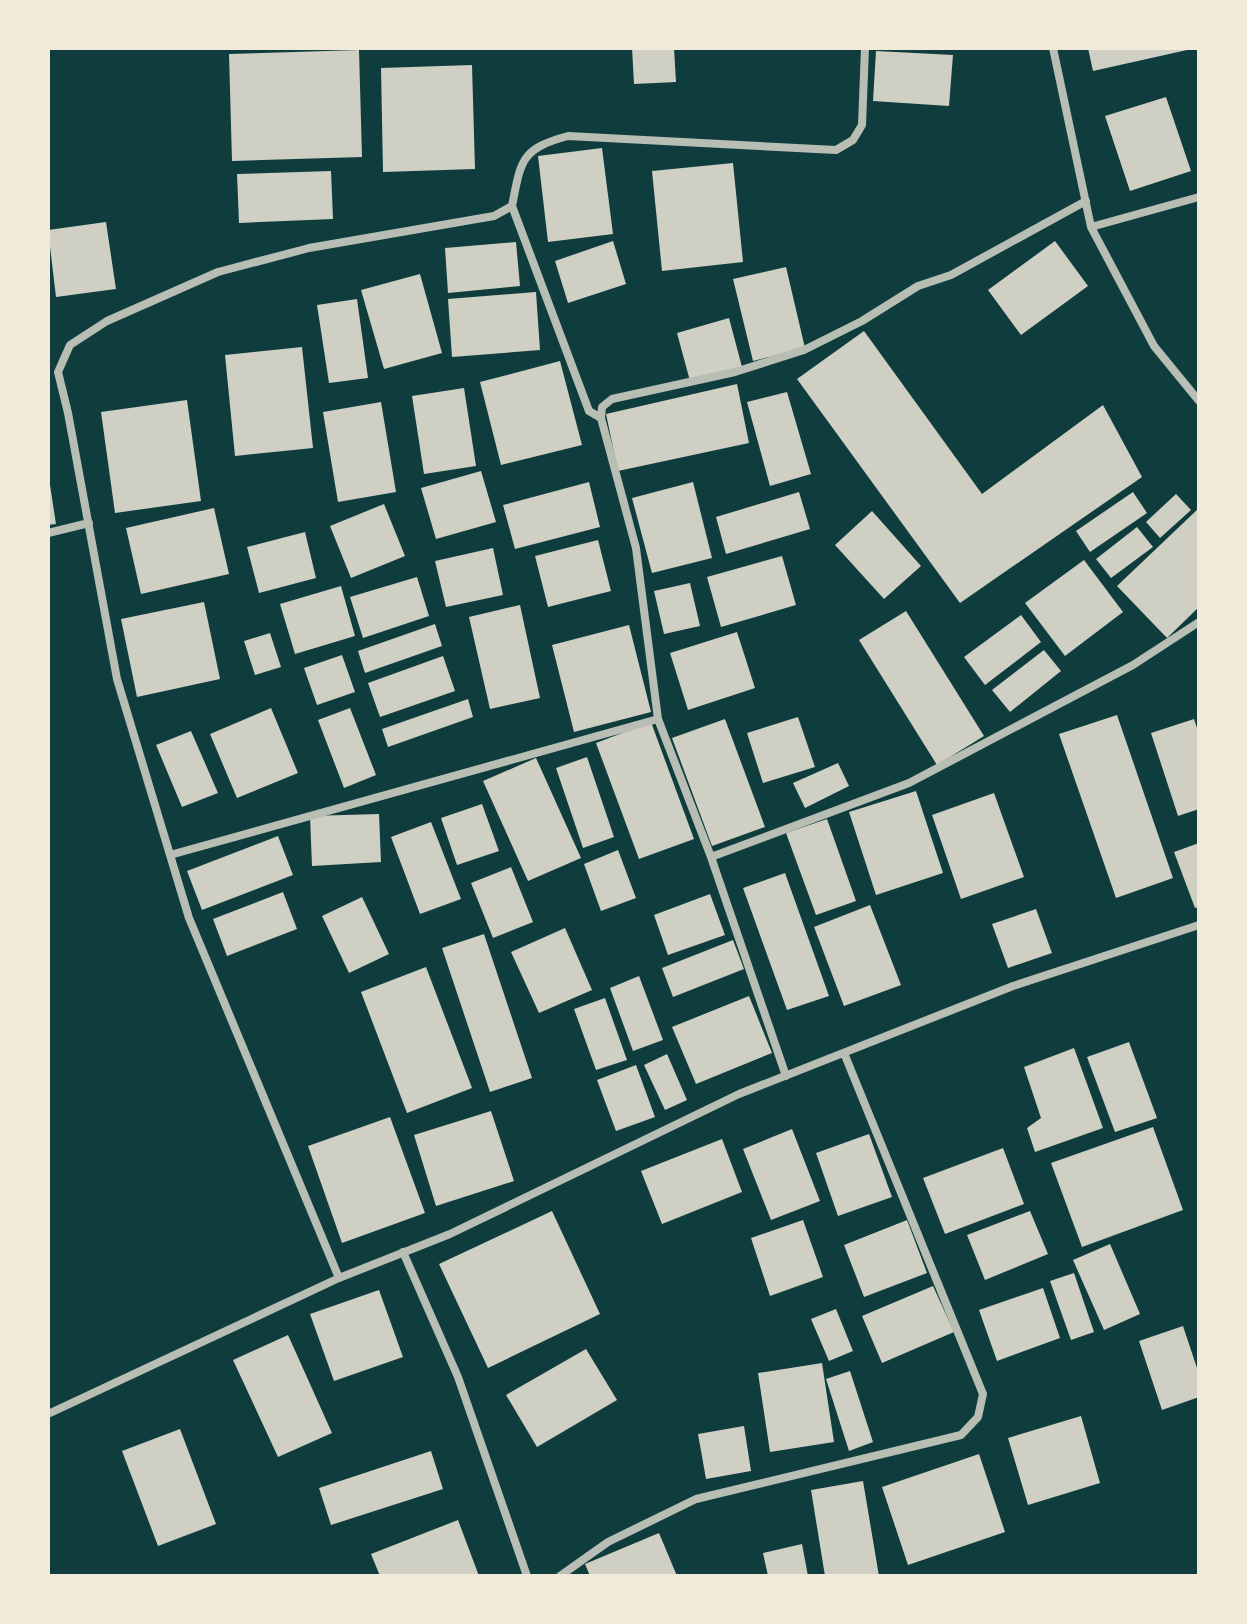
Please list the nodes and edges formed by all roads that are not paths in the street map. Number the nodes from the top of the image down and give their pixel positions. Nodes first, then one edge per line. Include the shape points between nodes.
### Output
1 (865, 48) edge
2 (1053, 48) edge
3 (1199, 197) edge
4 (1086, 201) junction
5 (512, 206) junction
6 (1091, 227) junction
7 (1199, 401) edge
8 (601, 418) junction
9 (89, 523) junction
10 (48, 533) edge
11 (1199, 622) edge
12 (658, 719) junction
13 (170, 855) junction
14 (711, 857) junction
15 (1199, 925) edge
16 (844, 1053) junction
17 (786, 1076) junction
18 (403, 1252) junction
19 (339, 1278) junction
20 (48, 1414) edge
21 (527, 1576) edge
22 (560, 1576) edge

1 - 5 street via 862,125 853,140 836,150 568,136 527,153
2 - 4 street
3 - 6 street
4 - 6 street
4 - 8 street via 804,350 735,372 612,399 602,407
5 - 8 street via 589,411
5 - 9 street via 494,216 309,248 218,272 107,321 70,345 58,372
6 - 7 street via 1154,346
8 - 12 street via 636,548
9 - 10 street
9 - 13 street via 117,679
11 - 14 street via 1133,665 909,783
12 - 13 street
12 - 14 street
13 - 19 street via 189,918
14 - 17 street
15 - 16 street via 1013,986
16 - 17 street
16 - 22 street via 983,1394 978,1417 961,1435 696,1499 608,1542
17 - 18 street
18 - 19 street
18 - 21 street via 458,1377
19 - 20 street

